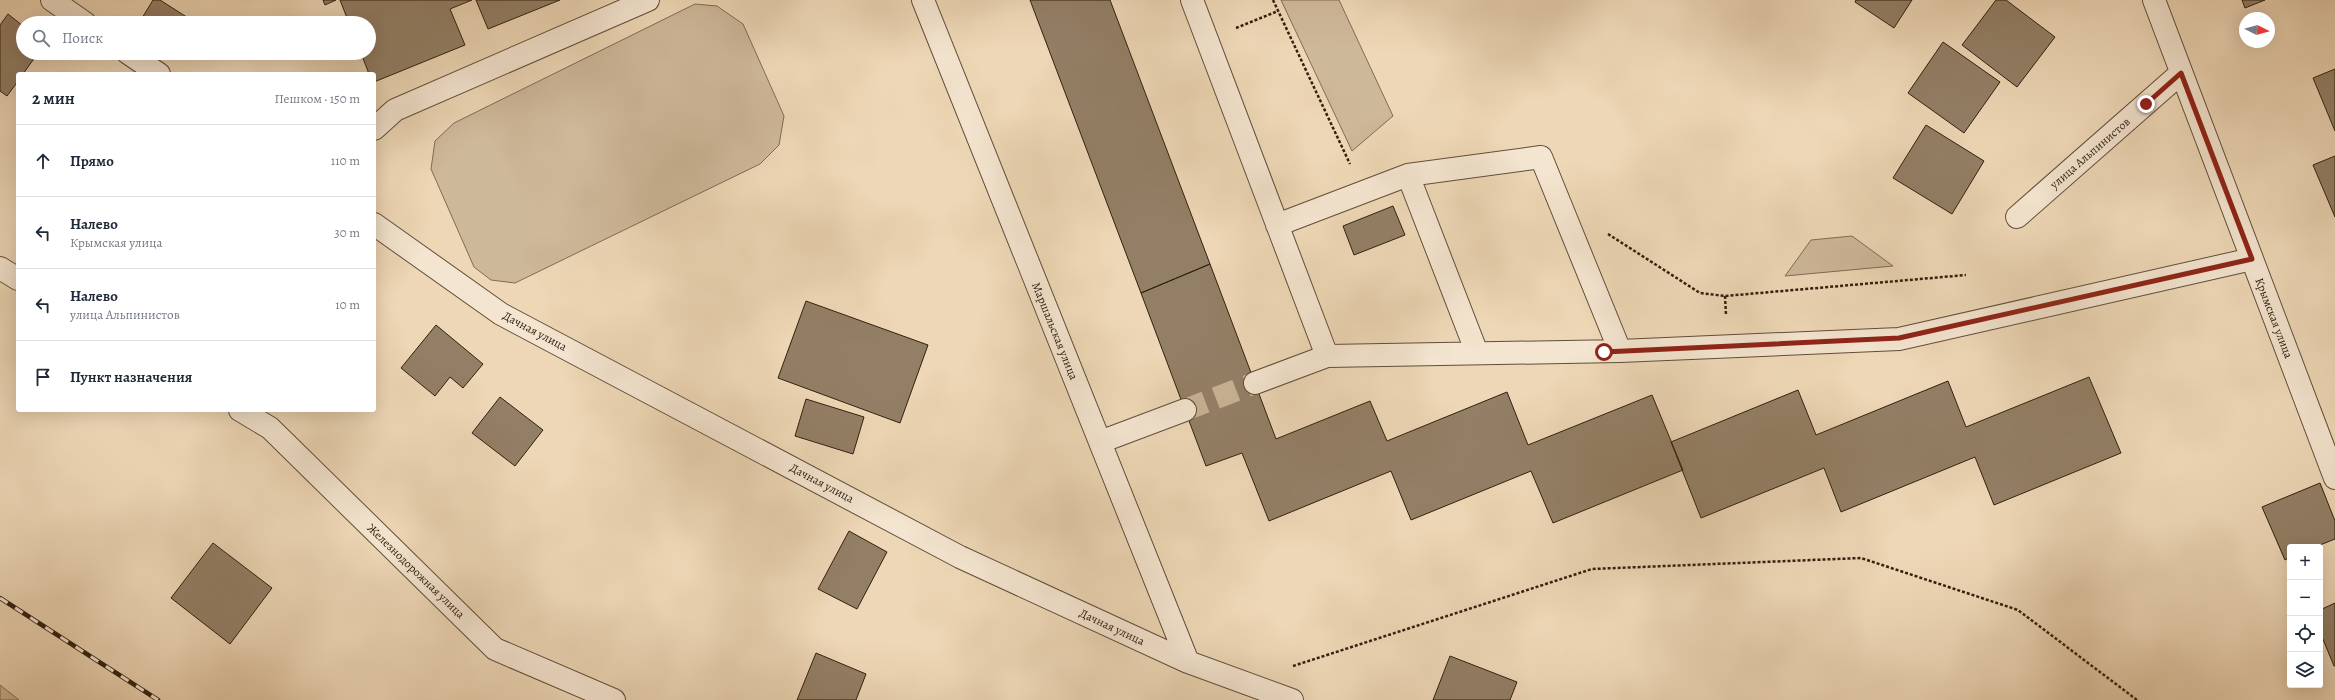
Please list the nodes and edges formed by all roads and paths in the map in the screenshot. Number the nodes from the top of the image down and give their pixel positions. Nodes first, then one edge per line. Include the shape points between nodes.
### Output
1 (52, 0) edge
2 (648, 0) edge
3 (922, 0) edge
4 (1192, 0) edge
5 (1273, 0) edge
6 (2154, 0) edge
7 (1278, 11) junction
8 (75, 16) edge
9 (1207, 40) junction
10 (138, 60) edge
11 (156, 72) edge
12 (2181, 73) junction
13 (376, 128) edge
14 (1408, 175) junction
15 (1363, 192) junction
16 (2017, 217) dead end
17 (376, 225) edge
18 (1277, 225) junction
19 (1607, 233) dead end
20 (2252, 259) junction
21 (0, 268) edge
22 (1966, 276) dead end
23 (16, 278) edge
24 (1620, 351) junction
25 (1477, 353) junction
26 (1327, 356) junction
27 (1255, 383) tunnel mouth
28 (1185, 410) tunnel mouth
29 (243, 412) edge
30 (1100, 442) junction
31 (2335, 478) edge
32 (1188, 662) junction
33 (1288, 667) dead end
34 (614, 700) edge
35 (1292, 700) edge
36 (2137, 700) edge

1 - 8 street
2 - 13 street via 395,110
3 - 30 street, Маршальская улица
4 - 9 street
5 - 7 path
6 - 12 street, Крымская улица
7 - 9 path
7 - 15 path
9 - 18 street
10 - 11 street
12 - 16 street, улица Альпинистов
12 - 20 street, Крымская улица
14 - 15 street
14 - 24 street via 1541,157
14 - 25 street
15 - 18 street
17 - 32 street, Дачная улица via 501,314 960,556
18 - 26 street
19 - 22 path via 1700,293 1725,296
20 - 24 street via 1899,338
20 - 31 street, Крымская улица
21 - 23 street
24 - 25 street
25 - 26 street
26 - 27 street
28 - 30 street
29 - 34 street, Железнодорожная улица via 270,428 495,649
30 - 32 street, Маршальская улица
32 - 35 street, Дачная улица
33 - 36 path via 1592,569 1861,558 2018,610

